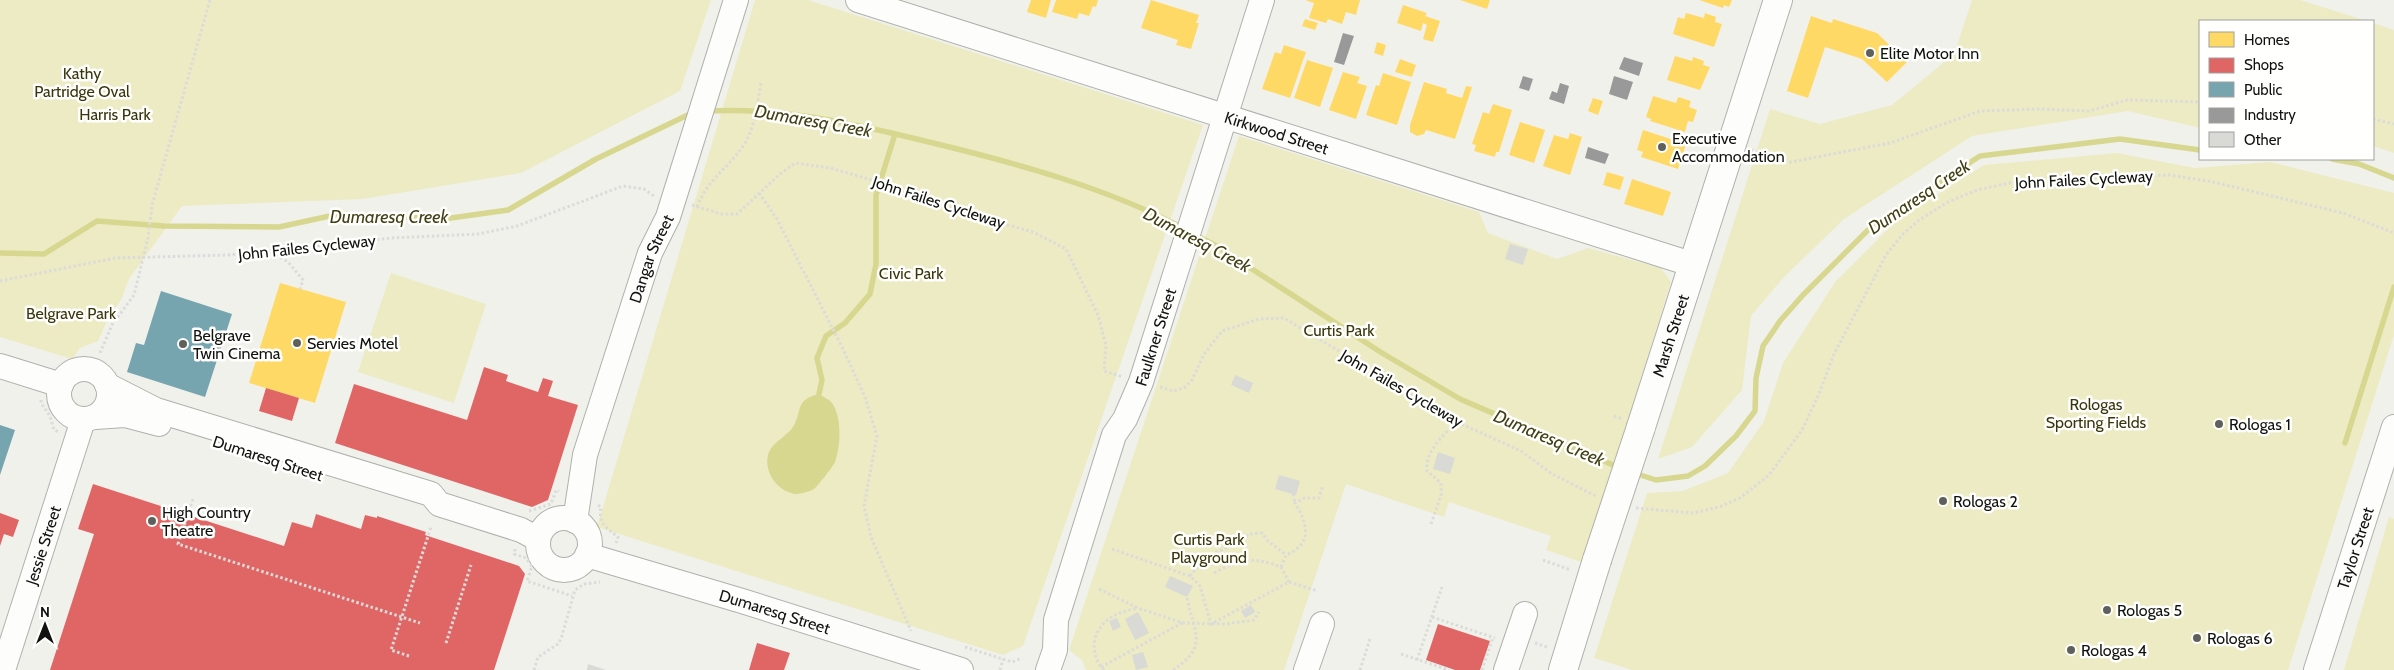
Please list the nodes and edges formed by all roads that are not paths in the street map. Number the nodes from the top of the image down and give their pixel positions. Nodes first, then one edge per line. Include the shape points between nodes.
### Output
1 (736, 0) edge
2 (858, 0) edge
3 (1262, 0) edge
4 (1778, 0) edge
5 (1225, 117) junction
6 (1694, 266) junction
7 (0, 366) edge
8 (108, 385) junction
9 (51, 391) junction
10 (89, 418) junction
11 (2394, 427) edge
12 (2384, 491) edge
13 (440, 504) junction
14 (574, 521) junction
15 (538, 539) junction
16 (587, 555) junction
17 (1525, 614) dead end
18 (1322, 624) dead end
19 (1028, 664) edge
20 (3, 670) edge
21 (961, 670) edge
22 (1042, 670) edge
23 (1048, 670) edge
24 (1306, 670) edge
25 (1506, 670) edge
26 (1563, 670) edge
27 (2316, 670) edge

1 - 14 street, Dangar Street via 666,224 650,253 585,455
2 - 5 street, Kirkwood Street
3 - 5 street, Faulkner Street
4 - 6 main road, Marsh Street
5 - 6 street, Kirkwood Street
5 - 23 street, Faulkner Street via 1140,382 1125,419 1114,435 1056,620 1055,650
6 - 26 main road, Marsh Street, bridge via 1642,427 1587,566
7 - 9 street
8 - 9 street via 97,373 83,370 70,374
8 - 10 street via 106,407
8 - 13 street, Dumaresq Street via 156,410 431,494
9 - 10 street via 72,416
10 - 13 street, Dumaresq Street via 125,415 428,509
10 - 20 street, Jessie Street
11 - 12 street, Taylor Street
12 - 27 street, Taylor Street
13 - 15 street, Dumaresq Street via 521,530
14 - 15 street via 563,518 553,521
14 - 16 street via 583,526 588,535
15 - 16 street via 541,557 555,568 574,568
16 - 21 street, Dumaresq Street
17 - 25 street
18 - 24 street
19 - 22 street

